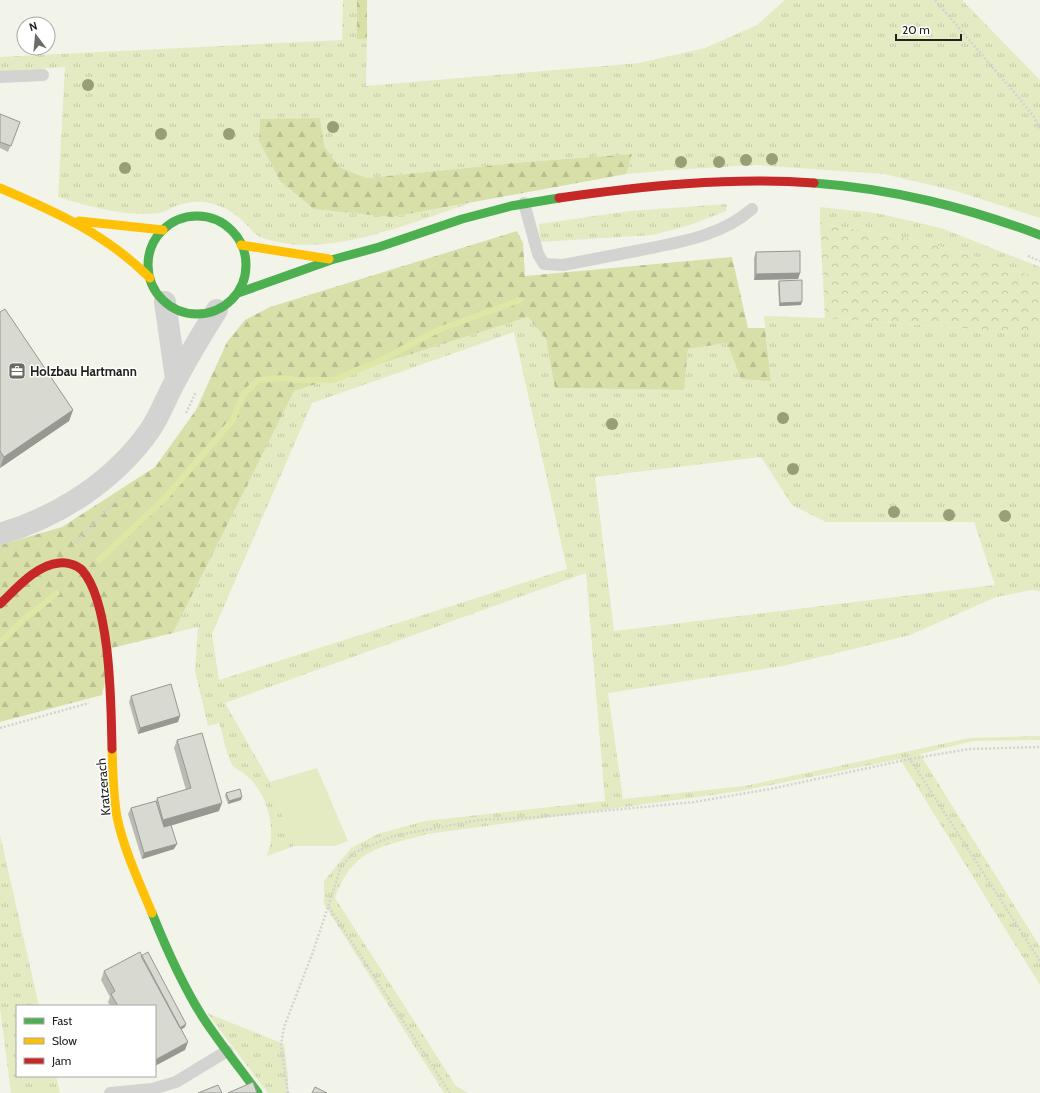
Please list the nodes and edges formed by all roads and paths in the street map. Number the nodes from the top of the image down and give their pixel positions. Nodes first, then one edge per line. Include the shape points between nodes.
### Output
1 (935, 0) edge
2 (43, 74) dead end
3 (0, 77) edge
4 (1040, 129) edge
5 (0, 188) edge
6 (524, 203) junction
7 (752, 209) dead end
8 (76, 221) junction
9 (163, 230) junction
10 (1040, 235) edge
11 (241, 245) junction
12 (332, 260) junction
13 (150, 278) junction
14 (238, 293) junction
15 (165, 302) junction
16 (217, 310) junction
17 (176, 379) junction
18 (0, 534) edge
19 (0, 604) edge
20 (109, 698) junction
21 (0, 728) edge
22 (1040, 747) edge
23 (910, 759) junction
24 (328, 906) junction
25 (1040, 961) edge
26 (227, 1051) junction
27 (110, 1093) edge
28 (258, 1093) edge
29 (288, 1093) edge
30 (450, 1093) edge

1 - 4 path via 1019,98
2 - 3 lane
5 - 8 main road
6 - 7 lane via 538,254 544,264 563,265 691,240 742,218
6 - 10 main road via 563,196 718,182 815,183 918,197 958,207
6 - 12 main road via 473,215
8 - 9 main road
8 - 13 main road via 114,246
9 - 11 main road via 183,219 194,216 206,217 227,227
9 - 13 main road via 151,250 148,264
11 - 12 main road
11 - 14 main road via 246,268 244,281
12 - 14 main road
13 - 15 main road via 155,291
14 - 16 main road via 229,303
15 - 16 main road via 177,310 191,314
15 - 17 street
16 - 17 street
17 - 18 street via 170,396 150,430 109,476 79,498 52,513
19 - 20 main road, Kratzerach via 46,566 59,562 81,569 92,586 97,601 105,646
20 - 21 path
20 - 26 main road, Kratzerach via 114,795 120,827 131,862 169,953 195,1004
22 - 23 path via 969,749
23 - 24 path via 770,789 694,802 540,817 479,820 393,836 353,853 341,867
23 - 25 path
24 - 29 path via 314,952 284,1027 281,1045
24 - 30 path
26 - 27 lane via 176,1082 152,1089
26 - 28 main road, Kratzerach

